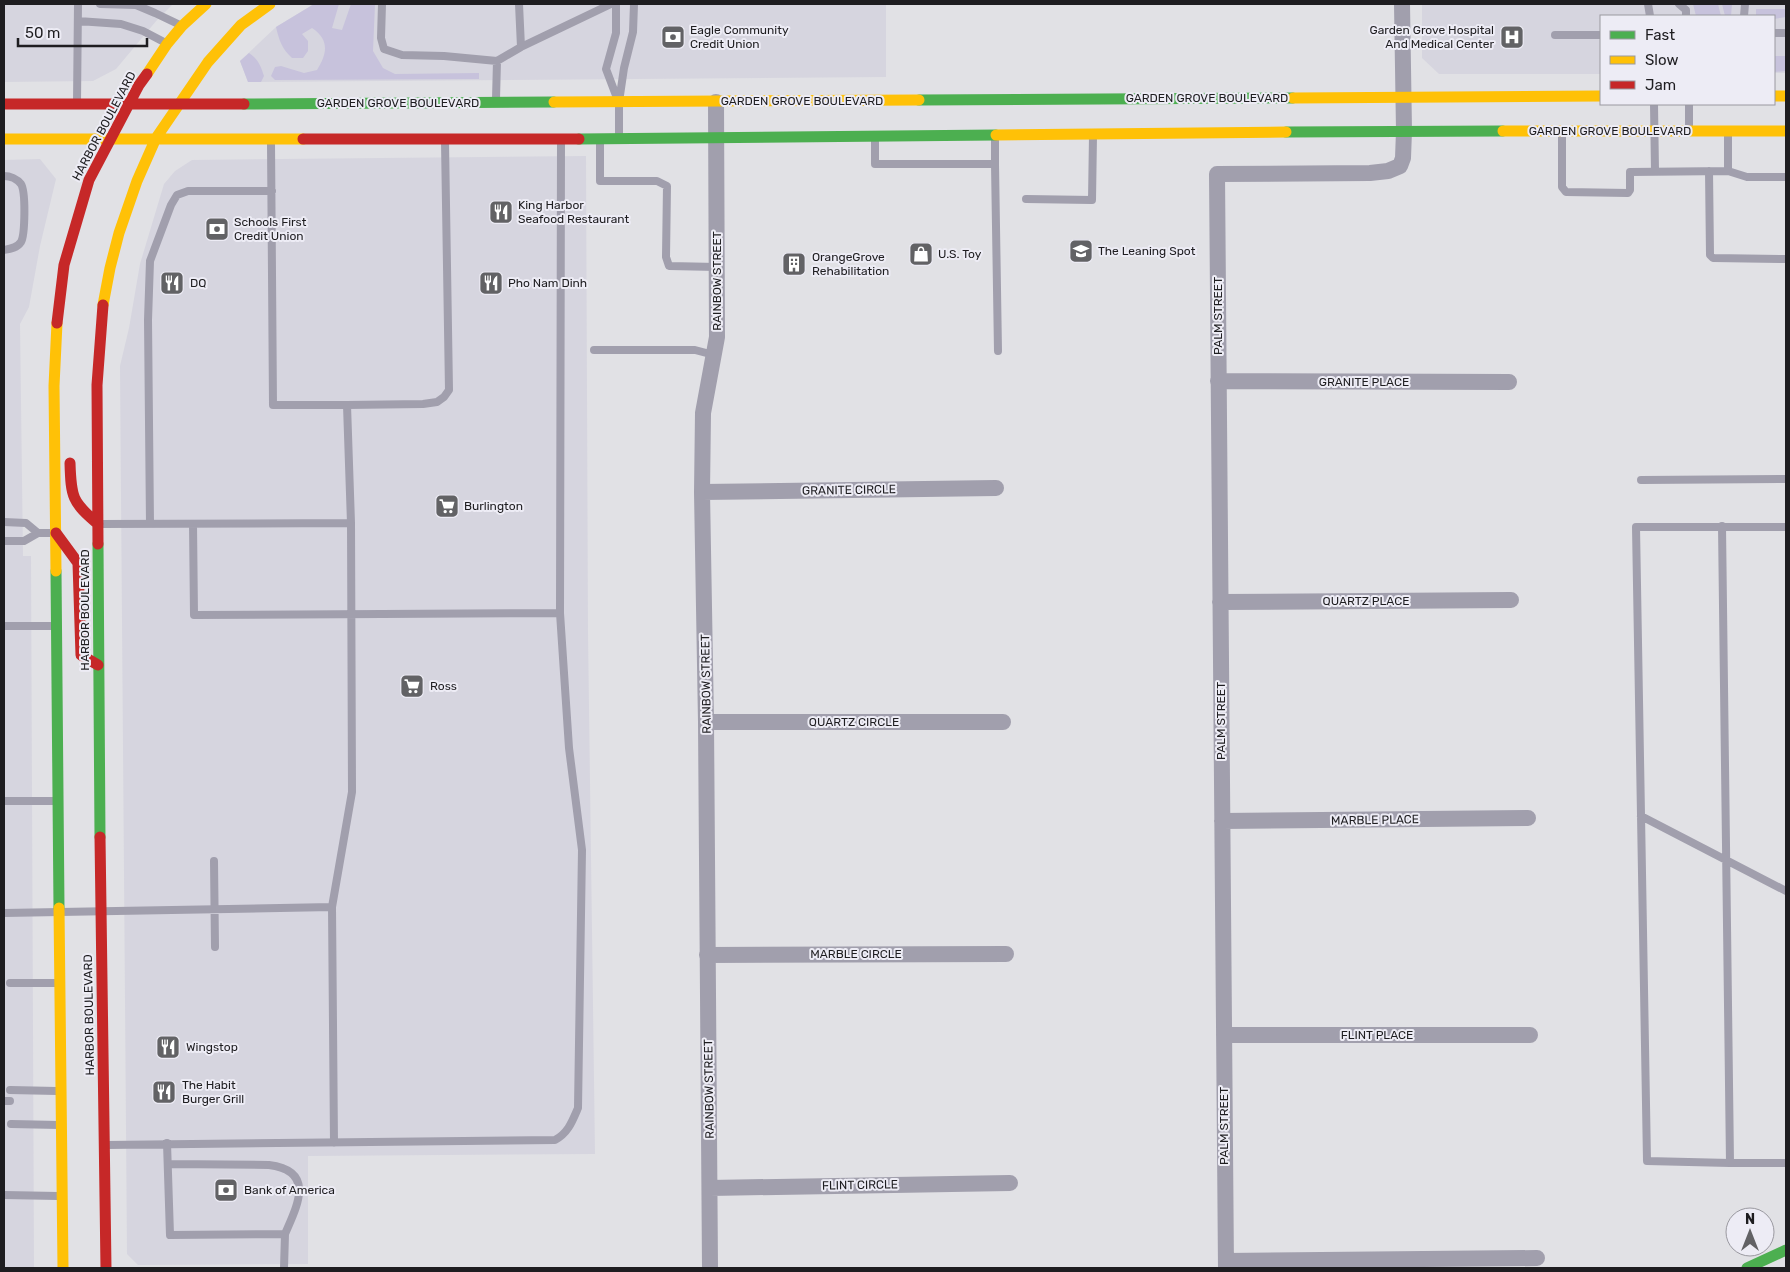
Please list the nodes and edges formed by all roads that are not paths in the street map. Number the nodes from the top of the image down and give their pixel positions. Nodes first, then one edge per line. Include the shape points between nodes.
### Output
1 (78, 4) edge
2 (100, 4) edge
3 (206, 4) edge
4 (270, 4) edge
5 (382, 4) edge
6 (520, 4) edge
7 (611, 4) edge
8 (616, 4) edge
9 (634, 4) edge
10 (1402, 4) edge
11 (1679, 4) edge
12 (1686, 15) edge
13 (78, 21) junction
14 (182, 26) junction
15 (1555, 35) dead end
16 (1600, 35) edge
17 (167, 44) junction
18 (521, 47) junction
19 (497, 61) junction
20 (1600, 96) edge
21 (1404, 98) junction
22 (496, 102) junction
23 (520, 102) junction
24 (619, 102) junction
25 (716, 102) junction
26 (4, 104) edge
27 (77, 104) junction
28 (178, 104) junction
29 (128, 105) junction
30 (1654, 105) edge
31 (1689, 105) edge
32 (501, 114) dead end
33 (450, 124) dead end
34 (1404, 130) junction
35 (1562, 131) junction
36 (1654, 131) junction
37 (1690, 131) junction
38 (1728, 131) junction
39 (1786, 131) edge
40 (1093, 134) junction
41 (875, 136) junction
42 (994, 136) junction
43 (156, 138) junction
44 (271, 138) junction
45 (445, 138) junction
46 (716, 138) junction
47 (110, 139) junction
48 (561, 139) junction
49 (600, 139) junction
50 (619, 139) junction
51 (4, 140) edge
52 (995, 164) junction
53 (1655, 171) junction
54 (1709, 171) junction
55 (1728, 171) junction
56 (4, 176) edge
57 (1786, 177) edge
58 (272, 191) junction
59 (1026, 199) dead end
60 (4, 250) edge
61 (1786, 259) edge
62 (716, 266) junction
63 (594, 350) dead end
64 (998, 351) dead end
65 (714, 355) junction
66 (1218, 381) junction
67 (1509, 382) dead end
68 (346, 405) junction
69 (55, 407) junction
70 (68, 417) dead end
71 (70, 452) dead end
72 (1786, 479) edge
73 (1641, 480) dead end
74 (996, 488) dead end
75 (702, 492) junction
76 (4, 522) edge
77 (351, 523) junction
78 (98, 524) junction
79 (150, 524) junction
80 (194, 524) junction
81 (1722, 526) junction
82 (1786, 527) edge
83 (38, 533) junction
84 (56, 534) junction
85 (4, 541) edge
86 (1511, 600) dead end
87 (1220, 602) junction
88 (560, 613) junction
89 (351, 614) junction
90 (4, 626) edge
91 (56, 626) junction
92 (98, 665) junction
93 (706, 722) junction
94 (1003, 722) dead end
95 (4, 801) edge
96 (58, 801) junction
97 (1641, 816) junction
98 (1528, 818) dead end
99 (1222, 821) junction
100 (1726, 860) junction
101 (214, 861) dead end
102 (1786, 891) edge
103 (332, 907) junction
104 (215, 909) junction
105 (102, 910) junction
106 (60, 911) junction
107 (4, 913) edge
108 (215, 948) dead end
109 (1006, 954) dead end
110 (707, 955) junction
111 (10, 983) dead end
112 (60, 983) junction
113 (1224, 1035) junction
114 (1530, 1035) dead end
115 (10, 1090) dead end
116 (62, 1091) junction
117 (11, 1124) dead end
118 (62, 1125) junction
119 (167, 1143) junction
120 (334, 1143) junction
121 (105, 1145) junction
122 (1730, 1163) junction
123 (1786, 1163) edge
124 (168, 1164) junction
125 (1010, 1183) dead end
126 (710, 1188) junction
127 (4, 1195) edge
128 (63, 1196) junction
129 (284, 1234) junction
130 (1786, 1250) edge
131 (1537, 1258) dead end
132 (1226, 1265) edge
133 (63, 1268) edge
134 (106, 1268) edge
135 (284, 1268) edge
136 (710, 1268) edge
137 (1747, 1268) edge

1 - 13 lane
2 - 14 lane via 136,5
3 - 14 main road, HARBOR BOULEVARD
4 - 28 main road, HARBOR BOULEVARD via 242,25 208,62
5 - 19 lane via 381,38 384,49 402,55
6 - 18 lane
7 - 18 lane
8 - 24 lane via 616,33 606,68
9 - 24 lane via 633,32
10 - 21 street
11 - 12 lane via 1686,10
13 - 17 lane via 122,24
13 - 27 lane
14 - 17 main road, HARBOR BOULEVARD
15 - 16 lane
17 - 29 main road, HARBOR BOULEVARD
18 - 19 lane
19 - 22 lane
20 - 21 main road, GARDEN GROVE BOULEVARD
21 - 25 main road, GARDEN GROVE BOULEVARD
21 - 34 street
22 - 23 main road, GARDEN GROVE BOULEVARD
22 - 28 main road, GARDEN GROVE BOULEVARD
23 - 24 main road, GARDEN GROVE BOULEVARD
23 - 32 main road via 514,113
24 - 25 main road, GARDEN GROVE BOULEVARD
24 - 50 lane
25 - 46 street, RAINBOW STREET
26 - 27 main road, GARDEN GROVE BOULEVARD
27 - 29 main road, GARDEN GROVE BOULEVARD
28 - 29 main road, GARDEN GROVE BOULEVARD
28 - 43 main road, HARBOR BOULEVARD
29 - 47 main road, HARBOR BOULEVARD
30 - 36 lane
31 - 37 lane
33 - 45 main road
34 - 35 main road, GARDEN GROVE BOULEVARD
34 - 40 main road, GARDEN GROVE BOULEVARD
34 - 66 street, PALM STREET via 1400,166 1388,171 1217,174
35 - 36 main road, GARDEN GROVE BOULEVARD
35 - 53 lane via 1562,188 1566,192 1628,193 1630,172
36 - 37 main road, GARDEN GROVE BOULEVARD
36 - 53 lane
37 - 38 main road, GARDEN GROVE BOULEVARD
38 - 39 main road, GARDEN GROVE BOULEVARD
38 - 55 lane
40 - 42 main road, GARDEN GROVE BOULEVARD
40 - 59 lane via 1092,200
41 - 42 main road, GARDEN GROVE BOULEVARD
41 - 46 main road, GARDEN GROVE BOULEVARD
41 - 52 lane via 875,164
42 - 52 lane
43 - 44 main road, GARDEN GROVE BOULEVARD
43 - 47 main road, GARDEN GROVE BOULEVARD
43 - 78 main road, HARBOR BOULEVARD via 119,233 104,300 98,385
44 - 45 main road, GARDEN GROVE BOULEVARD
44 - 58 lane
45 - 48 main road, GARDEN GROVE BOULEVARD
45 - 68 lane via 449,390 437,402
46 - 50 main road, GARDEN GROVE BOULEVARD
46 - 62 street, RAINBOW STREET
47 - 51 main road, GARDEN GROVE BOULEVARD
47 - 69 main road, HARBOR BOULEVARD via 89,180 64,265 56,336
48 - 49 main road, GARDEN GROVE BOULEVARD
48 - 88 lane
49 - 50 main road, GARDEN GROVE BOULEVARD
49 - 62 lane via 600,181 657,181 667,186 666,257 670,266
52 - 64 lane
53 - 54 lane
54 - 55 lane
54 - 61 lane via 1710,255 1713,258
55 - 57 lane via 1747,177
56 - 60 lane via 20,184 24,193 23,236 14,248
58 - 68 lane via 273,404
58 - 79 lane via 188,191 177,195 150,261
62 - 65 street, RAINBOW STREET via 717,337
63 - 65 lane via 695,350
65 - 75 street, RAINBOW STREET via 704,413
66 - 67 street, GRANITE PLACE
66 - 87 street, PALM STREET
68 - 77 lane
69 - 70 main road
69 - 84 main road, HARBOR BOULEVARD
71 - 78 main road via 71,491 76,504
72 - 73 lane
74 - 75 street, GRANITE CIRCLE
75 - 93 street, RAINBOW STREET
76 - 83 lane via 26,523
77 - 80 lane
77 - 89 lane
78 - 79 lane
78 - 92 main road, HARBOR BOULEVARD
79 - 80 lane
80 - 89 lane via 194,615
81 - 82 lane
81 - 97 lane via 1636,527
81 - 100 lane
83 - 84 lane
83 - 85 lane via 24,541
84 - 91 main road, HARBOR BOULEVARD
84 - 92 main road via 78,563 81,655
86 - 87 street, QUARTZ PLACE
87 - 99 street, PALM STREET
88 - 89 lane
88 - 120 lane via 569,748 582,850 578,1108 563,1136 555,1140
89 - 103 lane via 352,792
90 - 91 lane
91 - 96 main road, HARBOR BOULEVARD
92 - 105 main road, HARBOR BOULEVARD
93 - 94 street, QUARTZ CIRCLE
93 - 110 street, RAINBOW STREET
95 - 96 lane
96 - 106 main road, HARBOR BOULEVARD
97 - 100 lane
97 - 122 lane via 1647,1161
98 - 99 street, MARBLE PLACE
99 - 113 street, PALM STREET
100 - 102 lane
100 - 122 lane
101 - 104 lane
103 - 104 lane
103 - 120 lane
104 - 105 lane
104 - 108 lane
105 - 106 lane
105 - 121 main road, HARBOR BOULEVARD
106 - 107 lane
106 - 112 main road, HARBOR BOULEVARD
109 - 110 street, MARBLE CIRCLE
110 - 126 street, RAINBOW STREET
111 - 112 lane
112 - 116 main road, HARBOR BOULEVARD
113 - 114 street, FLINT PLACE
113 - 132 street, PALM STREET
115 - 116 lane
116 - 118 main road, HARBOR BOULEVARD
117 - 118 lane
118 - 128 main road, HARBOR BOULEVARD
119 - 120 lane
119 - 121 lane
119 - 124 lane
121 - 134 main road, HARBOR BOULEVARD
122 - 123 lane
124 - 129 lane via 170,1235
124 - 129 lane via 269,1165 286,1169 298,1180 300,1193
125 - 126 street, FLINT CIRCLE
126 - 136 street, RAINBOW STREET
127 - 128 lane
128 - 133 main road, HARBOR BOULEVARD
129 - 135 lane
130 - 137 main road
131 - 132 street

